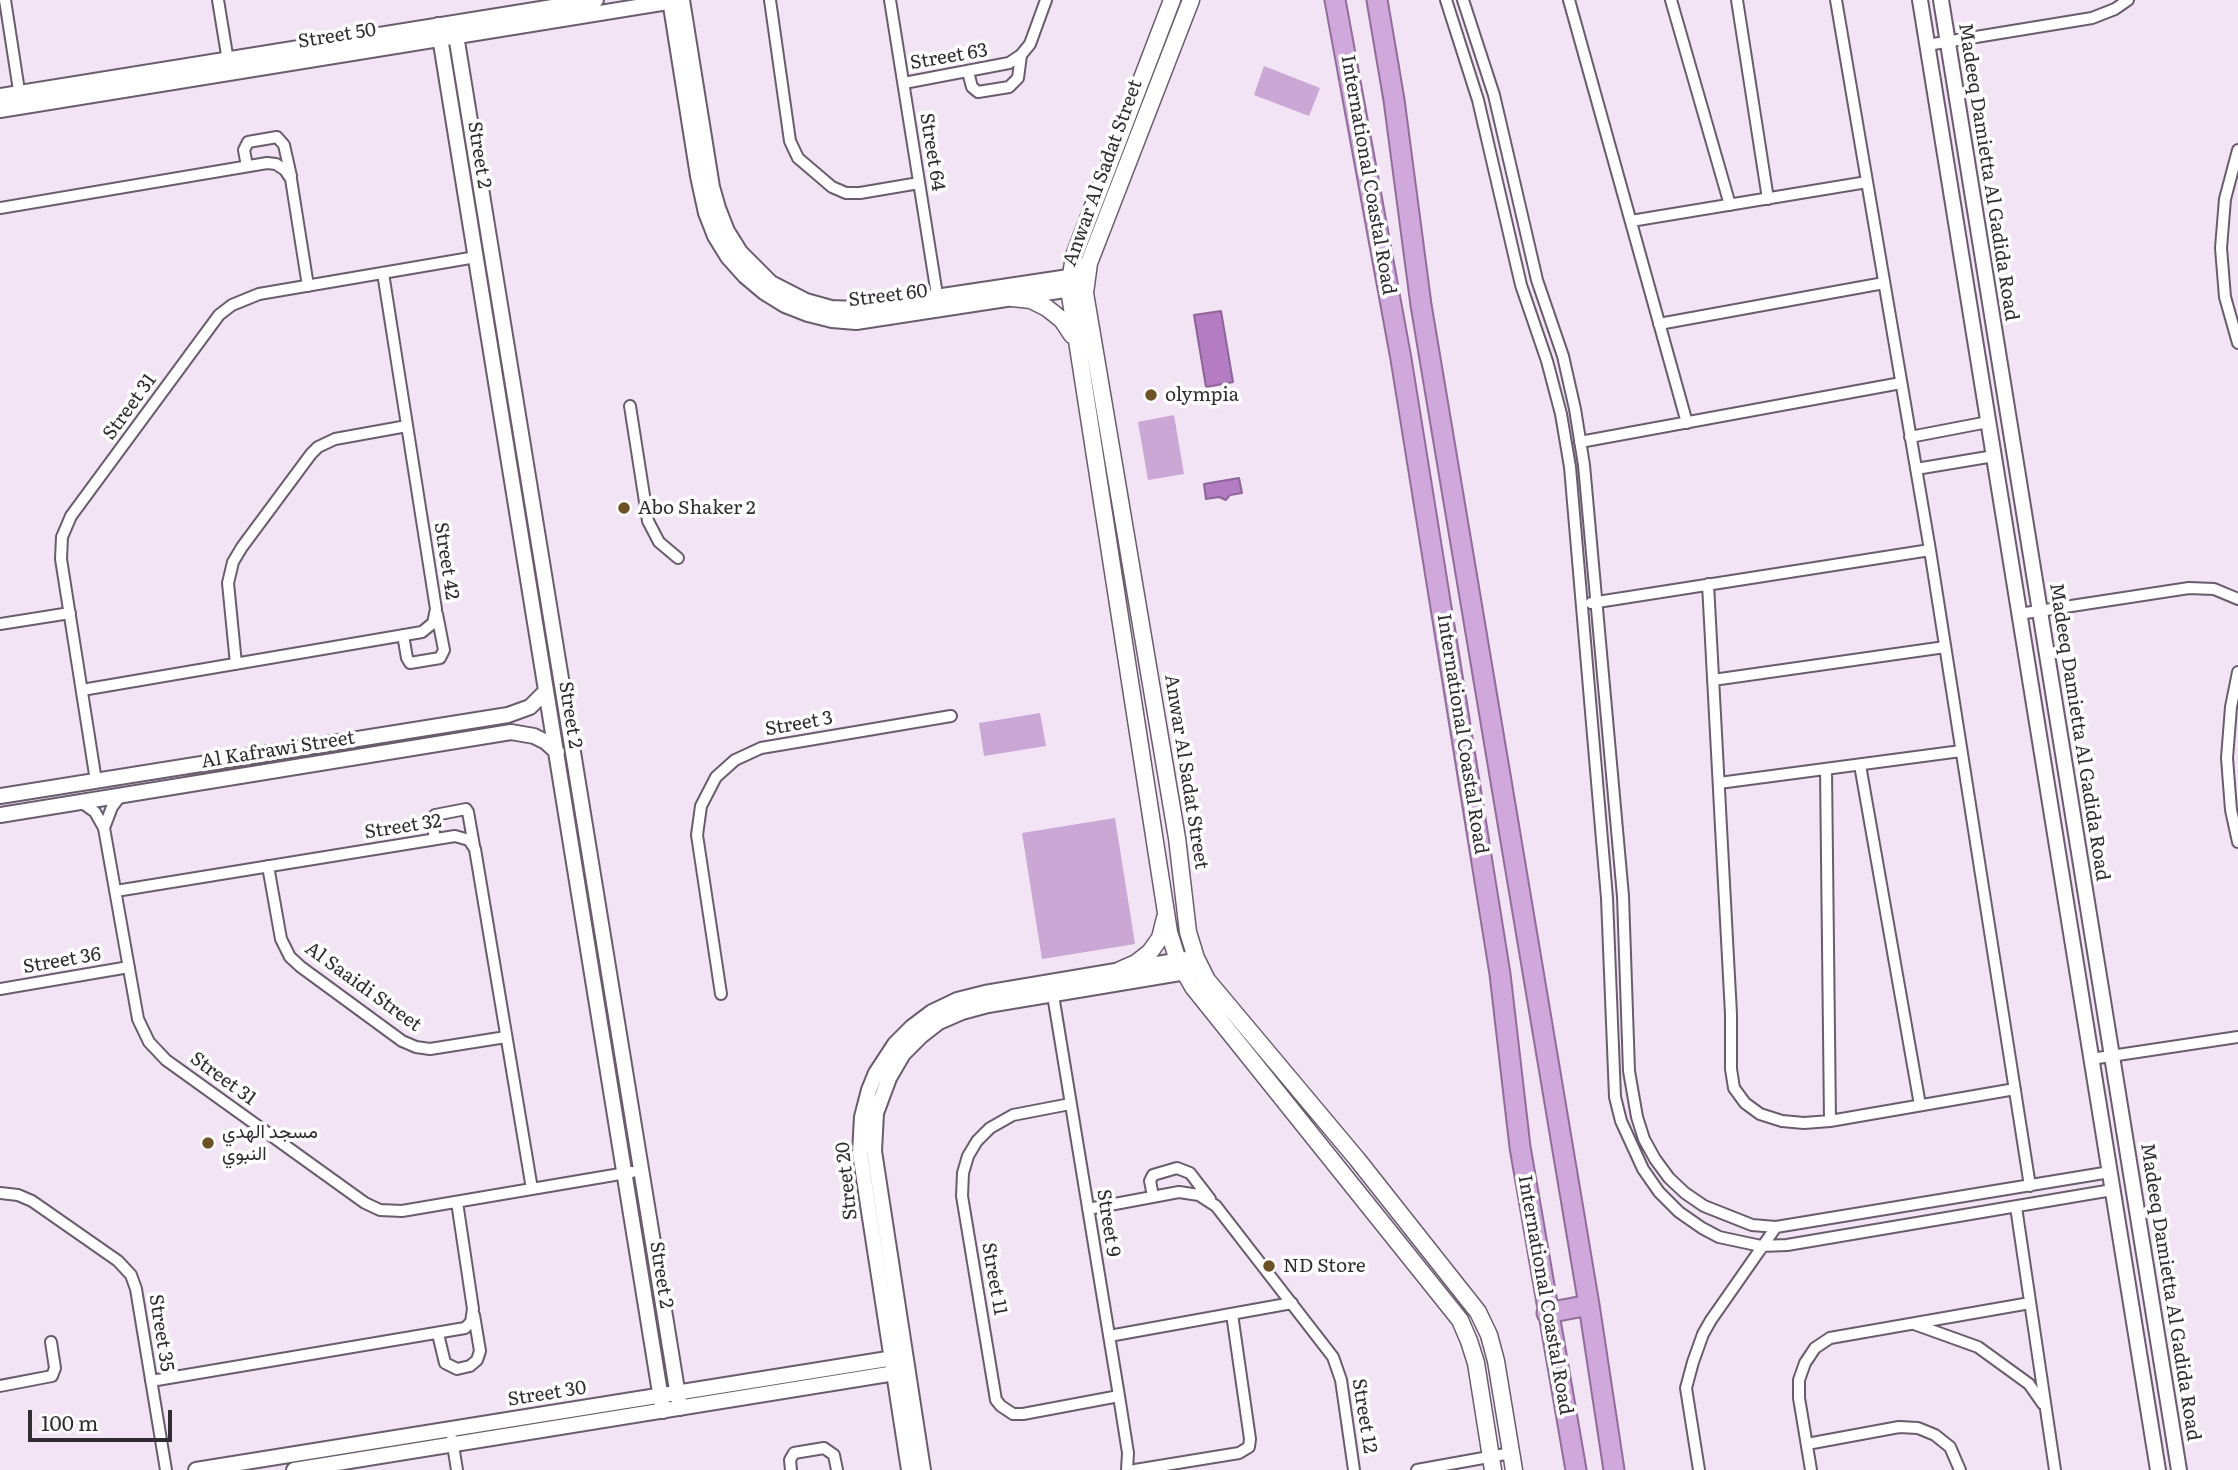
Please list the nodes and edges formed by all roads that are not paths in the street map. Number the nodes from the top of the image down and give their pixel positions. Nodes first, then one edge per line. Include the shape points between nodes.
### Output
1 (5, 0) edge
2 (218, 0) edge
3 (596, 0) edge
4 (675, 0) edge
5 (770, 0) edge
6 (890, 0) edge
7 (1046, 0) edge
8 (1172, 0) edge
9 (1191, 0) edge
10 (1335, 0) edge
11 (1377, 0) edge
12 (1446, 0) edge
13 (1463, 0) edge
14 (1569, 0) edge
15 (1671, 0) edge
16 (1737, 0) edge
17 (1836, 0) edge
18 (1920, 0) edge
19 (1941, 0) edge
20 (2128, 0) edge
21 (4, 23) edge
22 (455, 30) junction
23 (439, 32) junction
24 (1156, 39) junction
25 (1948, 42) junction
26 (1927, 45) junction
27 (1173, 46) junction
28 (1021, 55) junction
29 (229, 66) junction
30 (968, 72) junction
31 (904, 83) junction
32 (0, 96) edge
33 (21, 100) junction
34 (0, 110) edge
35 (2238, 150) edge
36 (247, 166) junction
37 (291, 179) junction
38 (1867, 182) junction
39 (919, 183) junction
40 (1768, 198) junction
41 (1730, 205) junction
42 (0, 208) edge
43 (1631, 221) junction
44 (492, 256) junction
45 (476, 257) junction
46 (383, 273) junction
47 (1086, 280) junction
48 (1884, 282) junction
49 (1069, 283) junction
50 (308, 286) junction
51 (1012, 298) junction
52 (938, 303) junction
53 (1659, 324) junction
54 (1076, 343) junction
55 (2238, 343) edge
56 (1901, 383) junction
57 (629, 407) dead end
58 (1988, 422) junction
59 (1687, 423) junction
60 (407, 426) junction
61 (1910, 437) junction
62 (1580, 442) junction
63 (1994, 456) junction
64 (1916, 469) junction
65 (539, 542) junction
66 (523, 546) junction
67 (1930, 550) junction
68 (678, 558) dead end
69 (1708, 584) junction
70 (2238, 599) edge
71 (1597, 602) junction
72 (1582, 604) junction
73 (436, 610) junction
74 (2040, 611) junction
75 (69, 613) junction
76 (2020, 614) junction
77 (0, 624) edge
78 (403, 635) junction
79 (1945, 647) junction
80 (236, 664) junction
81 (2238, 671) edge
82 (1713, 680) junction
83 (82, 690) junction
84 (547, 691) junction
85 (516, 713) junction
86 (951, 716) dead end
87 (520, 732) junction
88 (1961, 751) junction
89 (556, 752) junction
90 (1860, 765) junction
91 (1826, 769) junction
92 (96, 781) junction
93 (1719, 783) junction
94 (121, 795) junction
95 (0, 796) edge
96 (81, 802) junction
97 (0, 815) edge
98 (104, 828) junction
99 (435, 839) junction
100 (2238, 842) edge
101 (474, 849) junction
102 (268, 866) junction
103 (596, 890) junction
104 (116, 891) junction
105 (579, 893) junction
106 (1166, 912) junction
107 (1198, 964) junction
108 (1181, 966) junction
109 (129, 967) junction
110 (1120, 970) junction
111 (1051, 988) junction
112 (0, 989) edge
113 (721, 994) dead end
114 (506, 1037) junction
115 (2238, 1037) edge
116 (2112, 1056) junction
117 (2091, 1059) junction
118 (2014, 1089) junction
119 (1070, 1104) junction
120 (1920, 1105) junction
121 (1830, 1121) junction
122 (1357, 1159) junction
123 (642, 1170) junction
124 (2110, 1172) junction
125 (625, 1173) junction
126 (1341, 1173) junction
127 (2030, 1186) junction
128 (532, 1189) junction
129 (2112, 1190) junction
130 (0, 1193) edge
131 (1153, 1196) junction
132 (457, 1202) junction
133 (1216, 1206) junction
134 (2016, 1207) junction
135 (1088, 1209) junction
136 (1776, 1227) junction
137 (1761, 1246) junction
138 (1292, 1303) junction
139 (2030, 1303) junction
140 (1589, 1305) junction
141 (473, 1309) junction
142 (1547, 1313) junction
143 (1232, 1314) junction
144 (1911, 1324) junction
145 (438, 1334) junction
146 (1109, 1336) junction
147 (51, 1342) dead end
148 (898, 1357) junction
149 (900, 1372) junction
150 (151, 1381) junction
151 (0, 1386) edge
152 (678, 1392) junction
153 (661, 1395) junction
154 (1119, 1396) junction
155 (680, 1408) junction
156 (2046, 1408) junction
157 (663, 1410) junction
158 (451, 1429) junction
159 (453, 1444) junction
160 (1807, 1444) junction
161 (1513, 1462) edge
162 (1492, 1464) edge
163 (244, 1466) edge
164 (166, 1470) edge
165 (196, 1470) edge
166 (294, 1470) edge
167 (457, 1470) edge
168 (791, 1470) edge
169 (837, 1470) edge
170 (909, 1470) edge
171 (923, 1470) edge
172 (1127, 1470) edge
173 (1135, 1470) edge
174 (1354, 1470) edge
175 (1417, 1470) edge
176 (1576, 1470) edge
177 (1614, 1470) edge
178 (1699, 1470) edge
179 (1811, 1470) edge
180 (1960, 1470) edge
181 (2055, 1470) edge
182 (2158, 1470) edge
183 (2179, 1470) edge

1 - 21 street
2 - 29 street
3 - 22 street, Street 50
4 - 22 street, Street 50
4 - 52 street, Street 60 via 703,201 715,236 736,267 774,299 820,318 869,321
5 - 39 street via 790,141 798,158 846,193
6 - 31 street, Street 64
7 - 28 street via 1030,44
8 - 24 main road, Anwar Al Sadat Street
9 - 27 main road, Anwar Al Sadat Street
10 - 142 highway, International Coastal Road via 1401,359 1481,850
11 - 140 highway, International Coastal Road via 1450,489
12 - 72 street via 1478,100 1521,285 1561,414
13 - 62 street via 1494,95 1537,280 1563,356
14 - 43 street
15 - 41 street
16 - 40 street
17 - 38 street
18 - 26 street, Madeeq Damietta Al Gadida Road
19 - 25 street, Madeeq Damietta Al Gadida Road
20 - 25 street via 2092,18
21 - 33 street
22 - 23 street, Street 50
22 - 44 street, Street 2
23 - 29 street, Street 50
23 - 45 street, Street 2
24 - 27 main road
24 - 49 main road, Anwar Al Sadat Street via 1076,249
25 - 26 street
25 - 74 street, Madeeq Damietta Al Gadida Road
26 - 58 street, Madeeq Damietta Al Gadida Road
27 - 47 main road, Anwar Al Sadat Street
28 - 30 street, Street 63 via 1003,66
28 - 30 street via 1017,80 1009,87 978,92
29 - 33 street, Street 50
30 - 31 street, Street 63
31 - 39 street, Street 64
32 - 33 street, Street 50
33 - 34 street, Street 50
35 - 55 street via 2225,199 2221,248 2225,297
36 - 37 street via 276,164
36 - 37 street via 244,150 248,142 277,137 284,145
36 - 42 street
37 - 50 street
38 - 40 street
38 - 48 street
39 - 52 street, Street 64
40 - 41 street
41 - 43 street
43 - 53 street
44 - 45 street via 485,269
44 - 45 street via 483,243
44 - 65 street, Street 2
45 - 46 street, Street 31
45 - 66 street, Street 2
46 - 50 street, Street 31
46 - 60 street, Street 42
47 - 49 street, Street 60
47 - 107 main road, Anwar Al Sadat Street via 1177,838 1186,922
48 - 53 street
48 - 56 street
49 - 51 street, Street 60
49 - 52 street, Street 60
49 - 54 main road, Anwar Al Sadat Street
50 - 75 street, Street 31 via 249,297 219,315 71,516 60,552
51 - 52 street, Street 60
51 - 54 main road via 1048,308
53 - 59 street
54 - 106 main road, Anwar Al Sadat Street
56 - 59 street
56 - 61 street
57 - 68 street via 648,522 659,542
58 - 61 street
58 - 63 street, Madeeq Damietta Al Gadida Road
59 - 62 street
60 - 73 street, Street 42
60 - 80 street via 335,439 318,447 242,547 228,583
61 - 64 street
62 - 71 street
63 - 64 street
63 - 76 street, Madeeq Damietta Al Gadida Road
64 - 67 street
65 - 66 street
65 - 103 street, Street 2
66 - 84 street, Street 2
67 - 69 street
67 - 79 street
69 - 71 street
69 - 82 street
70 - 74 street via 2214,589 2189,588
71 - 72 street
71 - 136 street via 1623,897 1629,1071 1637,1117 1655,1160 1685,1194 1725,1216
72 - 137 street via 1607,898 1613,1073 1621,1121 1643,1169 1679,1212 1719,1237
73 - 78 street, Street 42 via 426,630
73 - 78 street via 444,650 440,658 410,663
74 - 76 street
74 - 116 street, Madeeq Damietta Al Gadida Road
75 - 77 street
75 - 83 street, Street 31
76 - 117 street, Madeeq Damietta Al Gadida Road
78 - 80 street, Street 42
79 - 82 street
79 - 88 street
80 - 83 street, Street 42
81 - 100 street via 2227,758
82 - 93 street
83 - 92 street, Street 31
84 - 85 street, Al Kafrawi Street
84 - 89 street, Street 2
85 - 87 street
85 - 92 street, Al Kafrawi Street
86 - 113 street, Street 3 via 761,748 735,760 716,777 701,806 697,835
87 - 89 street via 540,738
87 - 94 street, Al Kafrawi Street
88 - 90 street
88 - 118 street
89 - 105 street, Street 2
90 - 91 street
90 - 120 street
91 - 93 street
91 - 121 street
92 - 95 street, Al Kafrawi Street
93 - 121 street via 1734,1087 1760,1114 1782,1121
94 - 96 street, Al Kafrawi Street
94 - 98 street
96 - 97 street, Al Kafrawi Street
96 - 98 street
98 - 104 street, Street 31
99 - 101 street, Street 32 via 460,836
99 - 101 street via 435,815 466,809
99 - 102 street, Street 32
101 - 114 street
102 - 104 street, Street 32
102 - 114 street, Al Saaidi Street via 281,939 290,957 393,1034 430,1049
103 - 105 street
103 - 123 street, Street 2
104 - 109 street, Street 31
105 - 125 street, Street 2
106 - 108 main road, Anwar Al Sadat Street
106 - 110 main road via 1160,938 1150,952
107 - 108 street, Street 20
107 - 122 main road, Anwar Al Sadat Street via 1216,992
108 - 110 street, Street 20
108 - 111 street, Street 20
108 - 126 main road, Anwar Al Sadat Street via 1198,995
109 - 112 street, Street 36
109 - 132 street, Street 31 via 138,1018 153,1048 365,1203 395,1212
110 - 111 street, Street 20
111 - 119 street, Street 9
111 - 148 street, Street 20 via 975,1007 939,1022 903,1054 883,1089 874,1151
114 - 128 street
115 - 116 street
116 - 117 street
116 - 183 street, Madeeq Damietta Al Gadida Road
117 - 124 street, Madeeq Damietta Al Gadida Road
118 - 120 street
118 - 127 street
119 - 135 street, Street 9
119 - 154 street, Street 11 via 1013,1115 990,1128 977,1141 963,1173 962,1196 996,1400 1013,1413 1023,1414
120 - 121 street
122 - 126 main road
122 - 161 main road, Anwar Al Sadat Street via 1484,1323 1496,1361
123 - 125 street, Street 31
123 - 152 street, Street 2
124 - 127 street
124 - 129 street, Madeeq Damietta Al Gadida Road
125 - 128 street, Street 31
125 - 153 street, Street 2
126 - 162 main road, Anwar Al Sadat Street via 1447,1301 1465,1331 1476,1363
127 - 136 street
128 - 132 street, Street 31
129 - 134 street
129 - 182 street, Madeeq Damietta Al Gadida Road
130 - 150 street, Street 35 via 32,1201 127,1270 136,1289
131 - 133 street, Street 12 via 1192,1193
131 - 133 street via 1153,1175 1181,1169 1190,1173
131 - 135 street, Street 12
132 - 141 street
133 - 138 street, Street 12
134 - 137 street
134 - 139 street
135 - 146 street, Street 9
136 - 137 street
137 - 178 street via 1711,1320 1693,1362 1686,1388
138 - 143 street
138 - 174 street, Street 12 via 1337,1364
139 - 144 street
139 - 156 street
140 - 142 highway
140 - 177 highway, International Coastal Road
141 - 145 street via 464,1328
141 - 145 street via 480,1351 470,1366 457,1369 445,1363
142 - 176 highway, International Coastal Road
143 - 146 street
143 - 173 street via 1249,1447
144 - 156 street via 1978,1347 2029,1384
144 - 160 street via 1830,1338 1815,1348 1799,1380
145 - 150 street
146 - 154 street, Street 9
147 - 151 street via 52,1376
148 - 149 street, Street 20
148 - 152 street, Street 30
149 - 155 street, Street 30
149 - 170 street, Street 20
149 - 171 street, Street 20
150 - 164 street, Street 35
152 - 153 street, Street 30
152 - 155 street, Street 2
153 - 157 street, Street 2
153 - 158 street, Street 30
154 - 172 street, Street 9
155 - 157 street, Street 30
156 - 181 street
157 - 159 street, Street 30
158 - 159 street
158 - 163 street, Street 30
159 - 166 street, Street 30
159 - 167 street
160 - 179 street
160 - 180 street via 1899,1427 1918,1428 1950,1447
161 - 162 street
162 - 175 street
163 - 165 street, Street 30
168 - 169 street via 794,1453 824,1448 834,1455

